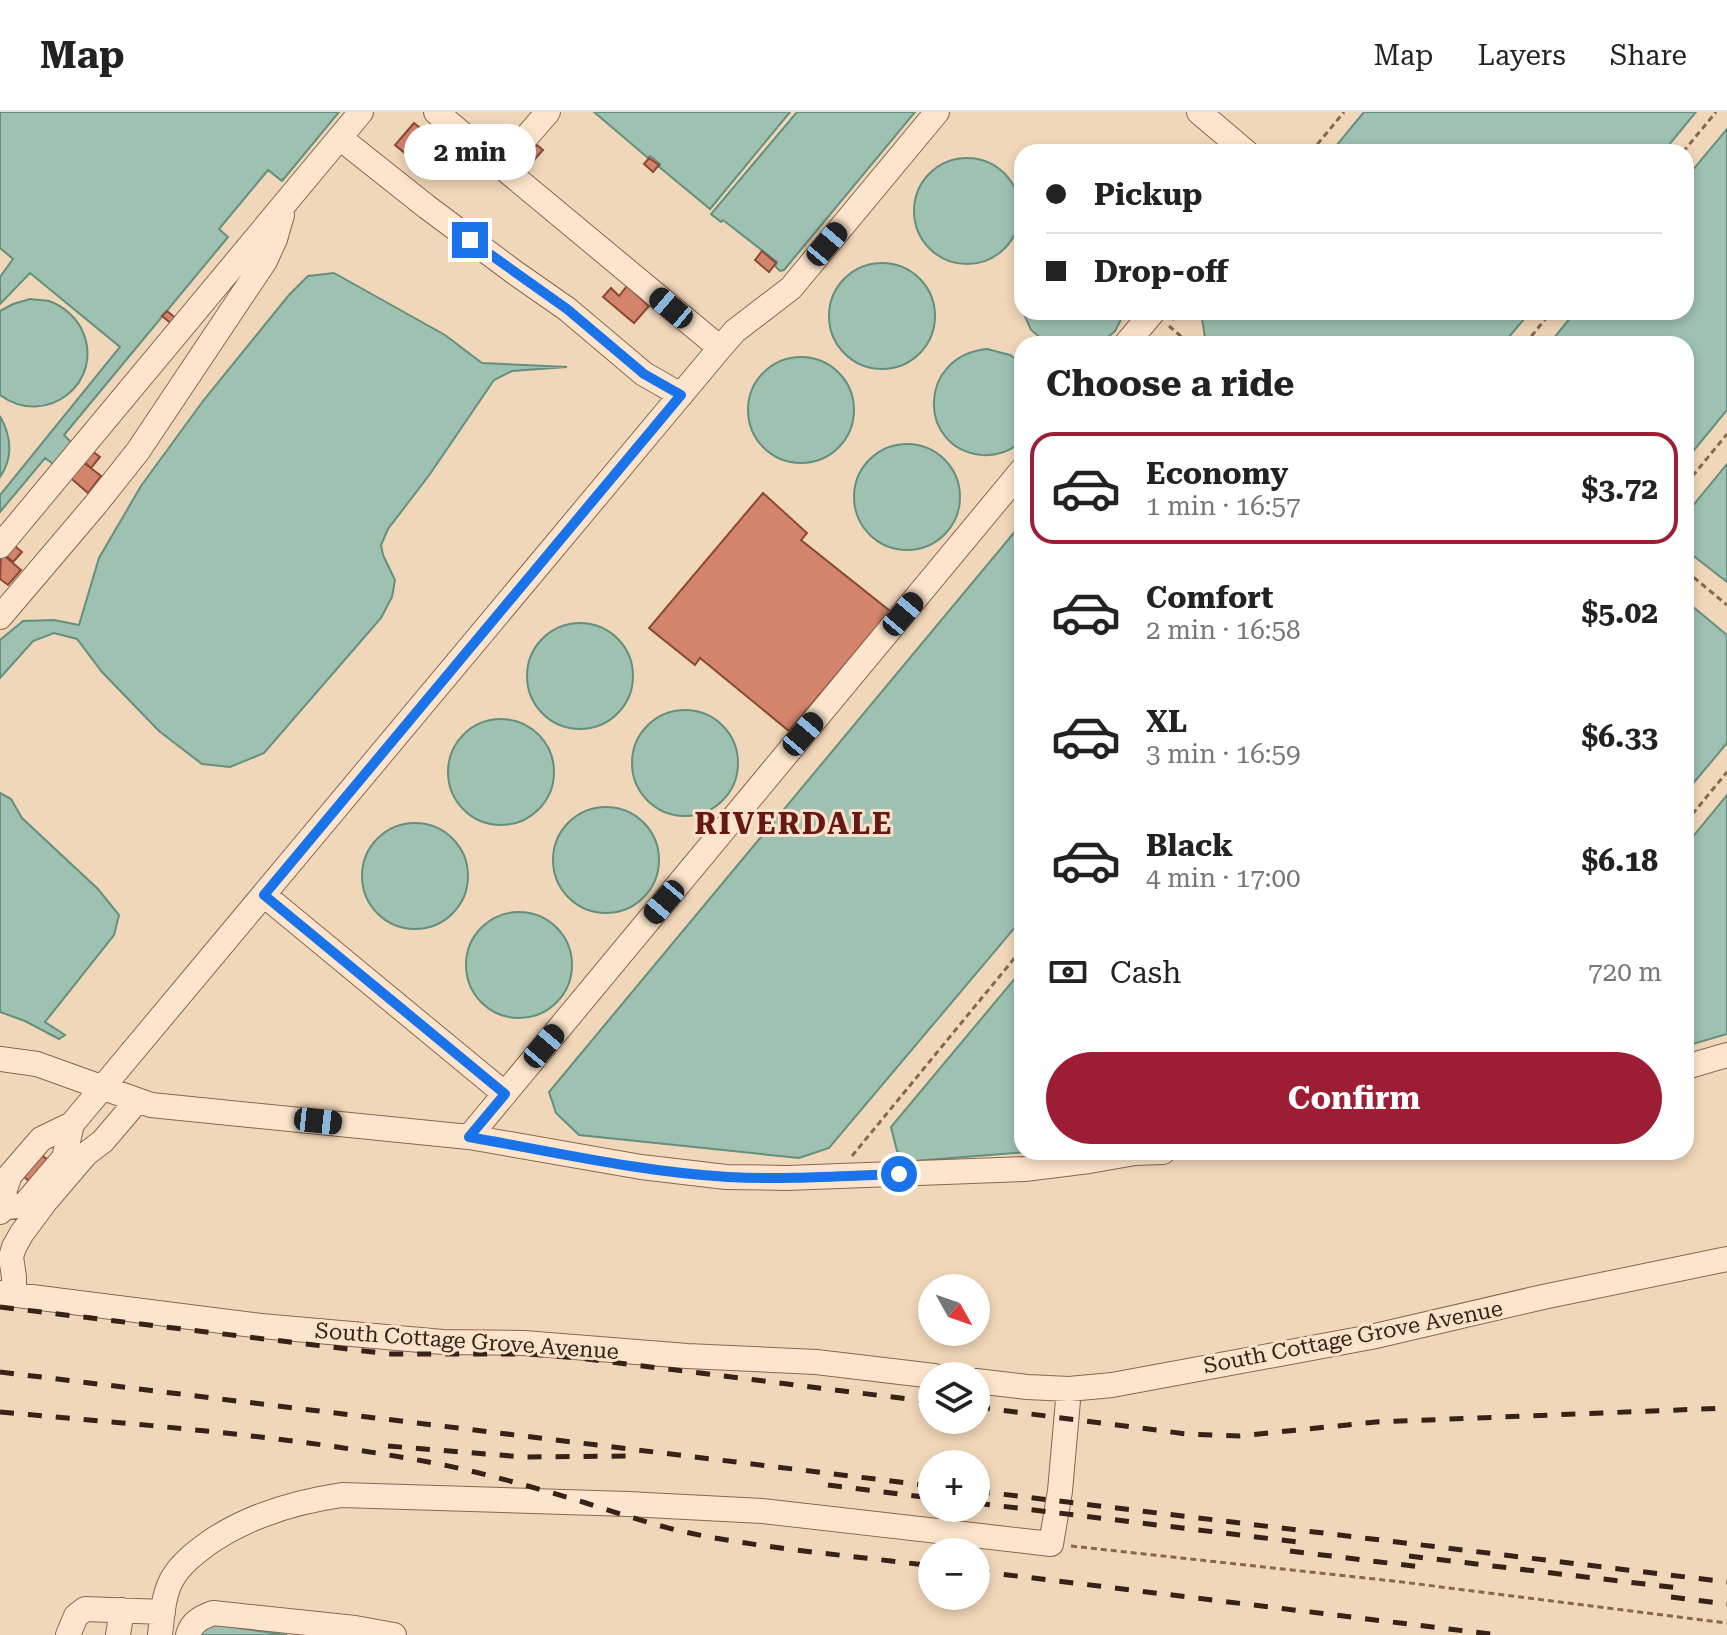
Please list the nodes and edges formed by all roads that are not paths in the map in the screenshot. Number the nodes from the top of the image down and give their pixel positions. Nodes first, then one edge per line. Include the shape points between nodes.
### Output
1 (361, 112) edge
2 (436, 112) edge
3 (548, 112) edge
4 (937, 112) edge
5 (1199, 112) edge
6 (340, 138) junction
7 (1237, 144) edge
8 (501, 166) junction
9 (286, 202) junction
10 (1159, 320) edge
11 (1137, 336) edge
12 (720, 348) junction
13 (681, 395) junction
14 (1014, 480) edge
15 (0, 546) edge
16 (0, 617) edge
17 (264, 895) junction
18 (1727, 1055) edge
19 (0, 1059) edge
20 (1694, 1065) edge
21 (103, 1088) junction
22 (505, 1094) junction
23 (137, 1101) junction
24 (469, 1137) junction
25 (1095, 1160) edge
26 (1, 1210) edge
27 (1727, 1259) edge
28 (7, 1294) edge
29 (918, 1374) edge
30 (990, 1383) edge
31 (1069, 1389) junction
32 (122, 1610) junction
33 (161, 1623) edge
34 (68, 1635) edge
35 (118, 1635) edge
36 (188, 1635) edge
37 (394, 1635) edge

1 - 6 street
2 - 8 street
3 - 8 street
4 - 12 street via 791,288
5 - 7 street
6 - 9 street
6 - 13 street via 567,309 644,374
8 - 12 street
9 - 15 street
9 - 16 street via 265,261 138,451
10 - 11 street
12 - 13 street
13 - 17 street
14 - 22 street
17 - 21 street
17 - 22 street
18 - 20 street
19 - 21 street via 37,1064
21 - 23 street
21 - 26 street via 72,1124 41,1139 10,1175
22 - 24 street
23 - 24 street
23 - 28 street via 22,1233 11,1257 14,1277
24 - 25 street via 726,1177 1025,1169
27 - 31 street, South Cottage Grove Avenue via 1371,1337
28 - 29 street, South Cottage Grove Avenue via 261,1326 443,1342 816,1362
30 - 31 street, South Cottage Grove Avenue
31 - 33 street via 1051,1544 762,1511 342,1495 281,1508 232,1527 200,1549 171,1581
32 - 33 street
32 - 34 street via 85,1609
32 - 35 street
36 - 37 street via 199,1618 213,1613

